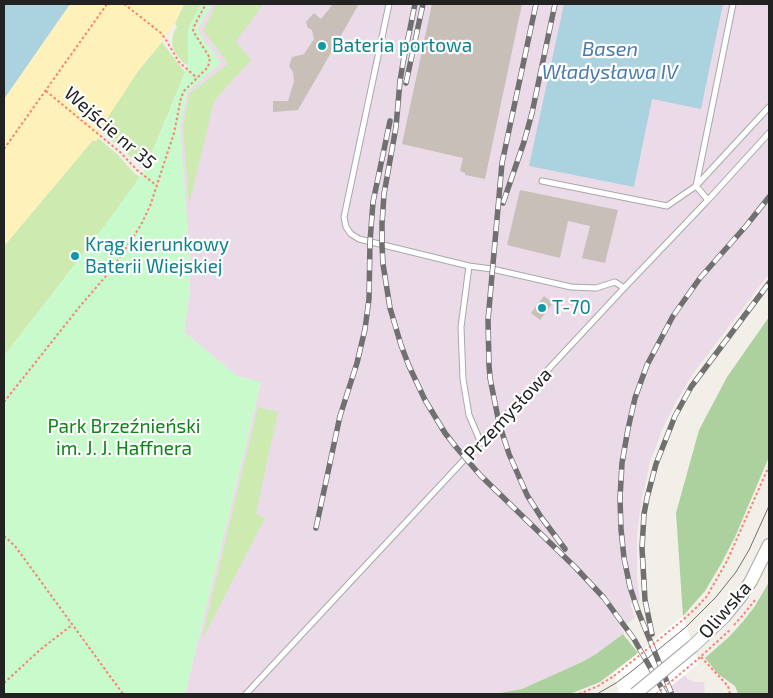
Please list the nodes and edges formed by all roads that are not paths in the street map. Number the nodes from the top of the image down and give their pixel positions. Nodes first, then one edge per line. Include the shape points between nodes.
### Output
1 (389, 4) edge
2 (733, 4) edge
3 (769, 108) edge
4 (769, 133) edge
5 (542, 181) dead end
6 (696, 186) junction
7 (708, 200) junction
8 (469, 266) junction
9 (624, 288) junction
10 (481, 443) junction
11 (769, 545) edge
12 (246, 694) edge
13 (635, 694) edge

1 - 8 lane via 344,217 346,227 358,239
2 - 6 lane
3 - 6 lane
4 - 7 lane, Przemysłowa
5 - 6 lane via 667,206
6 - 7 lane
7 - 9 lane, Przemysłowa
8 - 9 lane via 571,287 596,288 615,282
8 - 10 lane via 461,326 463,379 468,416
9 - 10 lane, Przemysłowa
10 - 12 lane, Przemysłowa
11 - 13 street, Oliwska, bridge via 752,580 724,617

